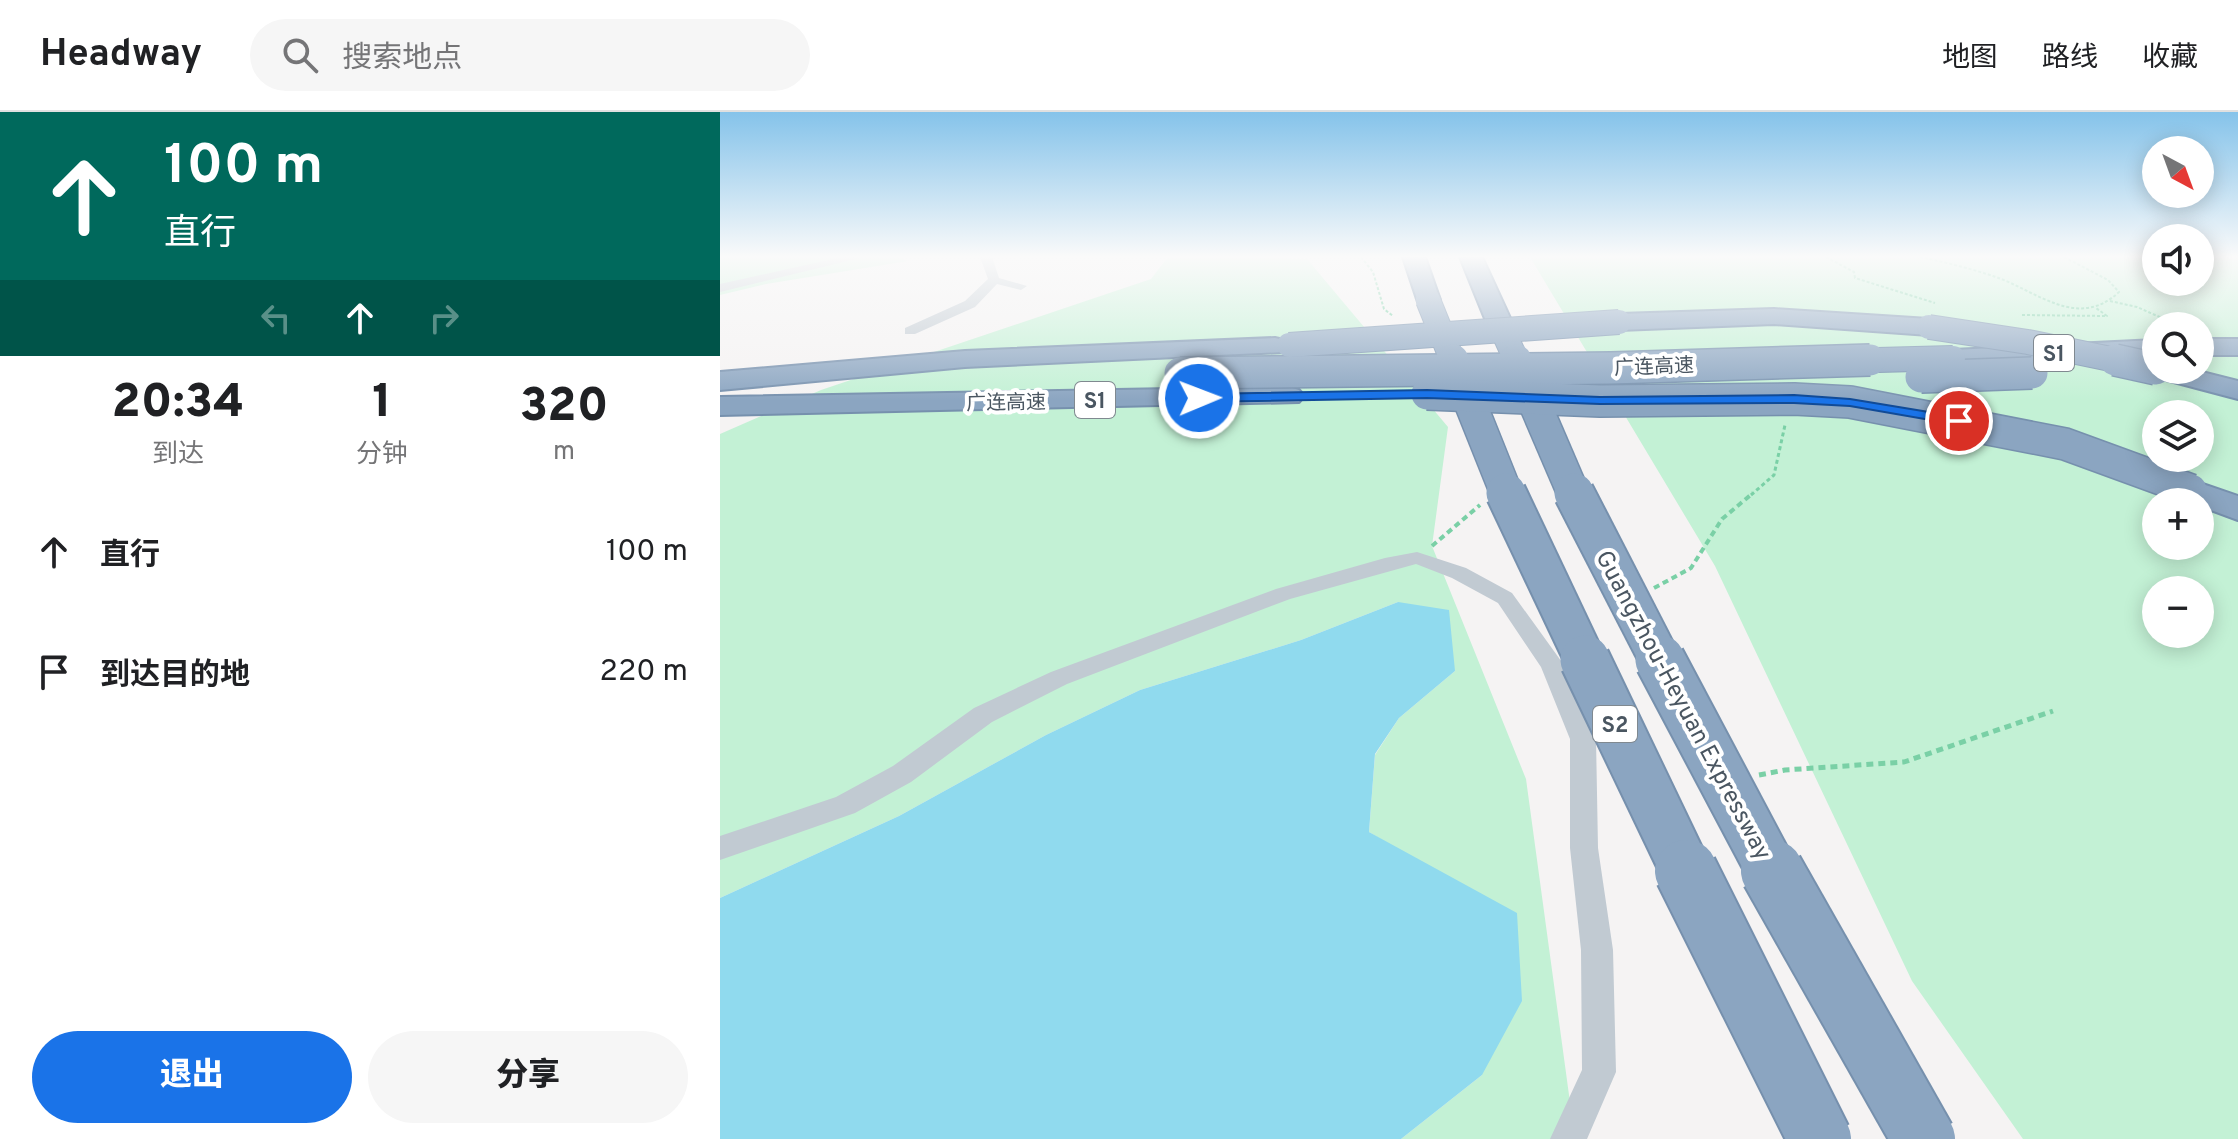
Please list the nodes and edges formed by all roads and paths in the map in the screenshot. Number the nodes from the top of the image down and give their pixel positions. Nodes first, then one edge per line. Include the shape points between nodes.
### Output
1 (968, 305) edge
2 (1430, 305) edge
3 (1492, 305) edge
4 (1943, 305) edge
5 (2061, 305) edge
6 (2102, 305) edge
7 (2128, 305) edge
8 (1947, 306) dead end
9 (2096, 308) junction
10 (2148, 312) edge
11 (2015, 315) dead end
12 (910, 331) dead end
13 (2214, 347) edge
14 (2238, 347) edge
15 (2142, 349) edge
16 (2142, 366) edge
17 (2238, 366) edge
18 (2214, 367) edge
19 (2142, 370) edge
20 (720, 381) edge
21 (2214, 384) edge
22 (2238, 390) edge
23 (1427, 394) junction
24 (720, 406) edge
25 (1785, 424) dead end
26 (2238, 509) edge
27 (1651, 589) dead end
28 (2053, 711) dead end
29 (1754, 776) dead end
30 (720, 848) edge
31 (1568, 1139) edge
32 (1820, 1139) edge
33 (1924, 1139) edge

1 - 12 street
2 - 32 highway, S2, bridge via 1518,521
3 - 33 highway, Guangzhou-Heyuan Expressway, bridge via 1586,521 1812,946
4 - 8 path
5 - 9 path
6 - 9 path
7 - 10 path
9 - 11 path via 2107,316
13 - 14 highway
15 - 20 highway, 广连高速 / S1, bridge via 1611,368
16 - 20 highway, bridge via 1929,327 1748,315 1275,346 965,359
17 - 18 highway
19 - 23 highway, 广连高速 / S1, bridge
21 - 22 highway
23 - 24 highway, 广连高速 / S1
23 - 26 highway, bridge via 1850,402 2065,444
25 - 27 path via 1774,475 1722,519 1691,568
28 - 29 path via 1904,762
30 - 31 street via 845,805 902,774 983,715 1059,678 1283,594 1417,558 1505,598 1552,665 1583,739 1584,848 1597,950 1599,1072

